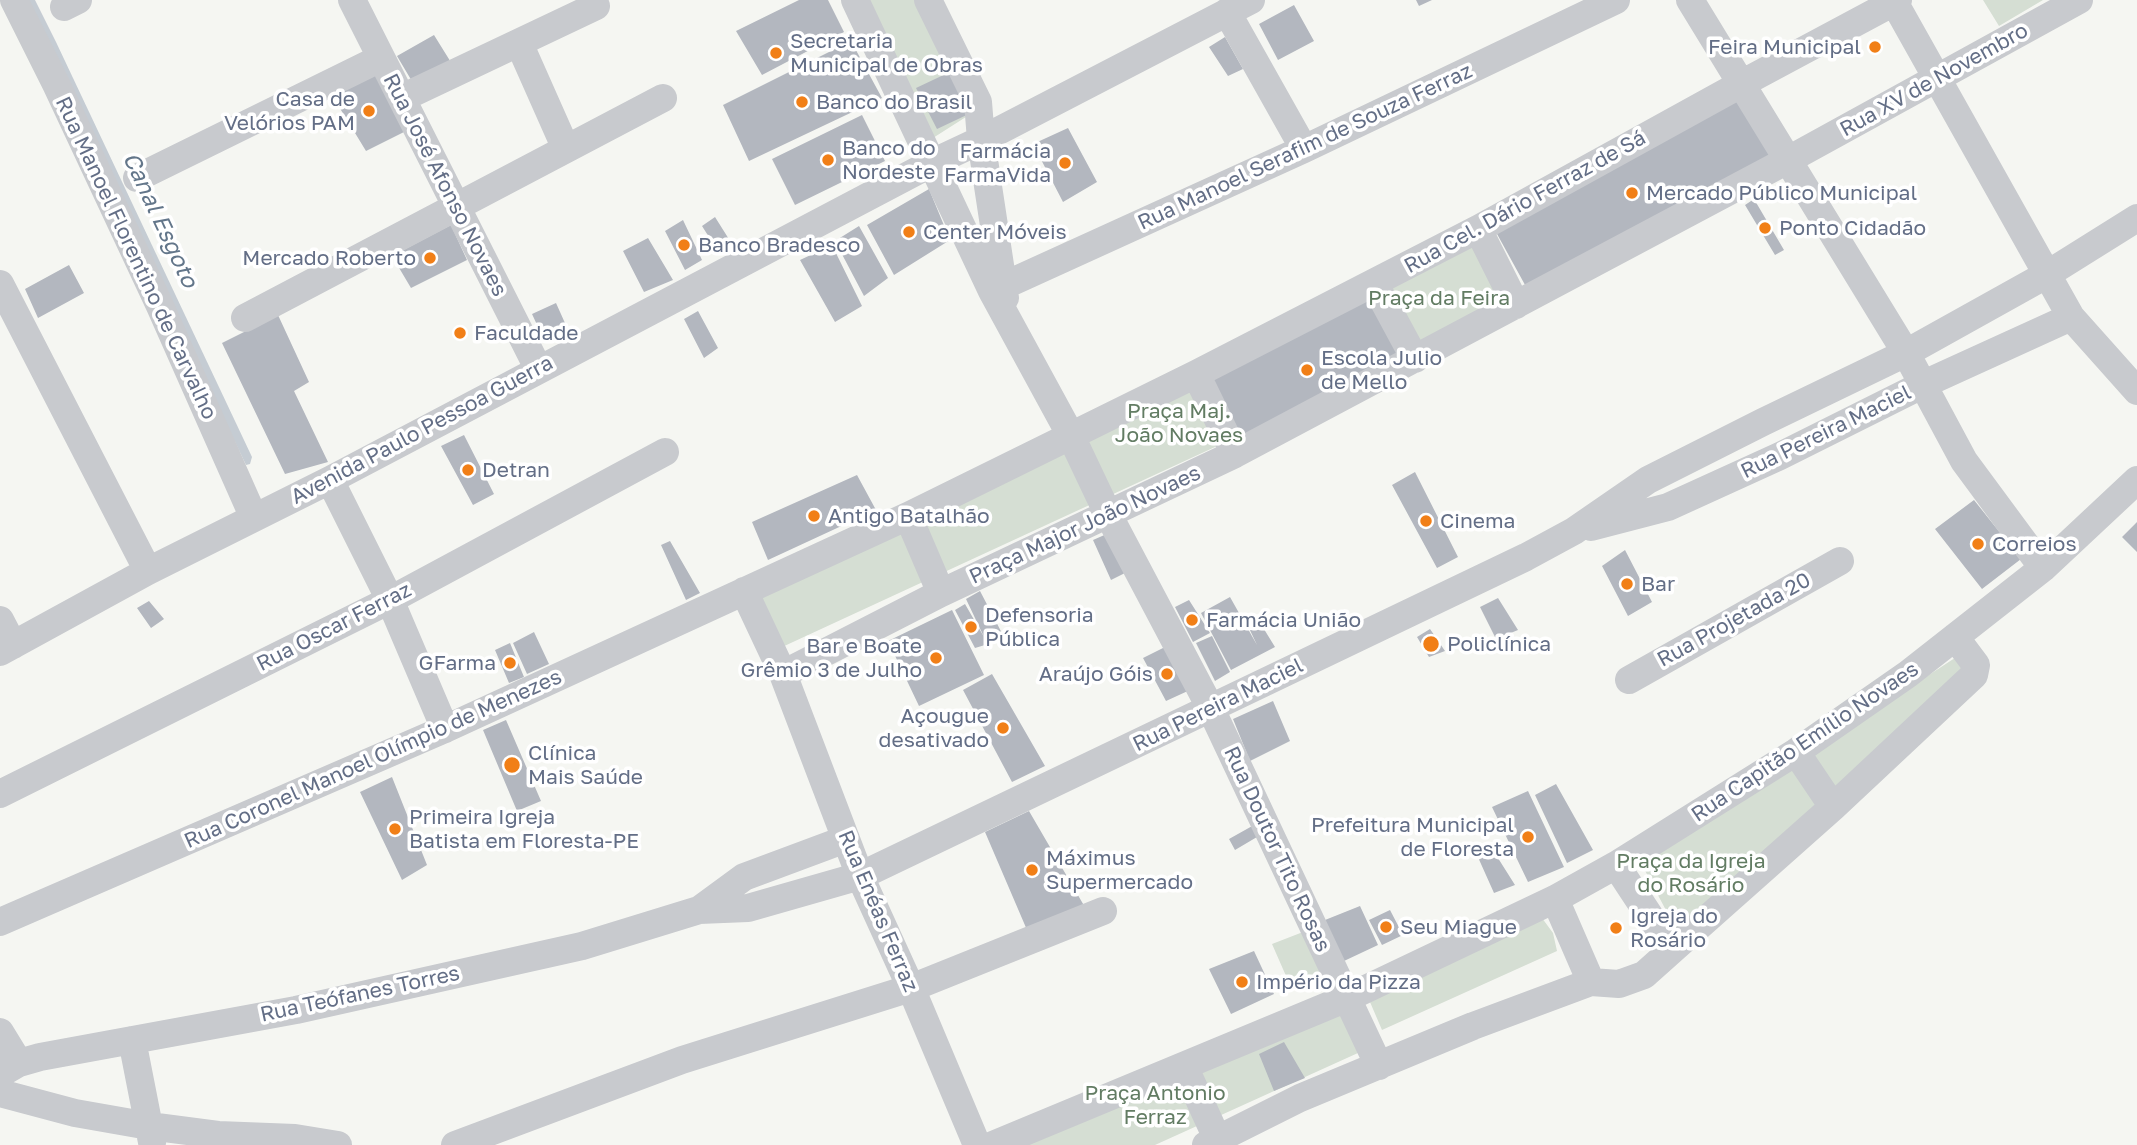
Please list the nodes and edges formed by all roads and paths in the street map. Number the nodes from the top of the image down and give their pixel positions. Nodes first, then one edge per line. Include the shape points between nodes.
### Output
1 (14, 0) edge
2 (352, 0) edge
3 (855, 0) edge
4 (928, 0) edge
5 (1616, 0) edge
6 (1690, 0) edge
7 (2079, 0) edge
8 (1895, 1) edge
9 (596, 6) dead end
10 (1239, 6) edge
11 (519, 43) junction
12 (381, 58) junction
13 (1936, 79) junction
14 (1741, 84) junction
15 (663, 98) dead end
16 (402, 99) junction
17 (969, 146) junction
18 (566, 149) junction
19 (1304, 149) junction
20 (1788, 160) junction
21 (932, 163) junction
22 (138, 178) dead end
23 (457, 206) junction
24 (2137, 218) edge
25 (1478, 229) junction
26 (2046, 275) junction
27 (1374, 283) junction
28 (0, 284) edge
29 (998, 289) junction
30 (1516, 305) junction
31 (2071, 317) junction
32 (245, 318) dead end
33 (1906, 353) junction
34 (1415, 359) junction
35 (539, 370) junction
36 (1196, 374) junction
37 (1924, 384) junction
38 (2137, 391) edge
39 (1763, 422) junction
40 (1071, 436) junction
41 (665, 452) dead end
42 (1236, 454) junction
43 (1780, 456) junction
44 (330, 480) junction
45 (2137, 480) edge
46 (1108, 514) junction
47 (908, 516) junction
48 (254, 518) junction
49 (1574, 531) junction
50 (1840, 561) dead end
51 (2043, 568) junction
52 (148, 572) junction
53 (744, 591) junction
54 (941, 593) junction
55 (390, 600) junction
56 (0, 620) edge
57 (1955, 637) junction
58 (6, 649) edge
59 (783, 674) junction
60 (1629, 680) dead end
61 (1211, 709) junction
62 (445, 729) junction
63 (1796, 752) junction
64 (0, 794) edge
65 (1833, 807) junction
66 (846, 839) junction
67 (1616, 865) junction
68 (860, 876) junction
69 (1555, 899) junction
70 (699, 910) junction
71 (1103, 912) dead end
72 (0, 922) edge
73 (1672, 950) junction
74 (1591, 982) junction
75 (911, 988) junction
76 (1347, 998) junction
77 (0, 1032) edge
78 (132, 1040) junction
79 (1184, 1066) junction
80 (1379, 1066) junction
81 (4, 1074) edge
82 (151, 1135) edge
83 (1214, 1143) edge
84 (338, 1145) edge
85 (455, 1145) edge
86 (977, 1145) edge
87 (993, 1145) edge

1 - 48 street, Rua Manoel Florentino de Carvalho via 160,306
2 - 12 street, Rua José Afonso Novaes
3 - 21 street, Rua Doutor Tito Rosas
4 - 17 street via 975,91 980,115
5 - 19 street, Rua Manoel Serafim de Souza Ferraz
6 - 14 street
7 - 13 street, Rua XV de Novembro
8 - 13 street
8 - 14 street
9 - 11 street
10 - 17 street, Avenida Paulo Pessoa Guerra
10 - 19 street
11 - 16 street
11 - 18 street
12 - 16 street, Rua José Afonso Novaes
12 - 22 street
13 - 20 street, Rua XV de Novembro
13 - 26 street
14 - 20 street
14 - 25 street, Rua Cel. Dário Ferraz de Sá
15 - 18 street
16 - 23 street, Rua José Afonso Novaes
17 - 21 street, Avenida Paulo Pessoa Guerra
17 - 29 street
18 - 23 street
19 - 29 street, Rua Manoel Serafim de Souza Ferraz
20 - 30 street
20 - 33 street
21 - 29 street, Rua Doutor Tito Rosas
21 - 35 street, Avenida Paulo Pessoa Guerra
23 - 32 street
23 - 35 street, Rua José Afonso Novaes
24 - 26 street, Rua Pereira Maciel
25 - 27 street, Rua Cel. Dário Ferraz de Sá
25 - 30 street
26 - 31 street
26 - 33 street, Rua Pereira Maciel
27 - 34 street
27 - 36 street, Rua Cel. Dário Ferraz de Sá
28 - 52 street
29 - 40 street, Rua Doutor Tito Rosas via 1010,324
30 - 34 street
31 - 37 street, Rua Pereira Maciel
31 - 38 street
33 - 37 street
33 - 39 street, Rua Pereira Maciel
34 - 42 street
35 - 44 street, Avenida Paulo Pessoa Guerra
36 - 40 street
36 - 42 street
37 - 43 street, Rua Pereira Maciel
37 - 51 street via 1964,461
39 - 43 street
39 - 49 street, Rua Pereira Maciel via 1648,481
40 - 46 street, Rua Doutor Tito Rosas
40 - 47 street
41 - 55 street, Rua Oscar Ferraz
42 - 46 street, Praça Major João Novaes
43 - 49 street, Rua Pereira Maciel via 1668,507
44 - 48 street, Avenida Paulo Pessoa Guerra
44 - 55 street
45 - 51 street, Rua Capitão Emílio Novaes
46 - 54 street, Praça Major João Novaes
46 - 61 street, Rua Doutor Tito Rosas
47 - 53 street
47 - 54 street
48 - 52 street, Avenida Paulo Pessoa Guerra
49 - 61 street, Rua Pereira Maciel
50 - 60 street, Rua Projetada 20
51 - 57 street, Rua Capitão Emílio Novaes
52 - 58 street, Avenida Paulo Pessoa Guerra
53 - 59 street, Rua Enéas Ferraz
53 - 62 street, Rua Coronel Manoel Olímpio de Menezes
54 - 59 street, Praça Major João Novaes
55 - 62 street
55 - 64 street, Rua Oscar Ferraz
56 - 58 street
57 - 63 street, Rua Capitão Emílio Novaes
57 - 65 street via 1976,665 1974,675
59 - 66 street, Rua Enéas Ferraz
61 - 68 street, Rua Pereira Maciel
61 - 76 street, Rua Doutor Tito Rosas
62 - 72 street, Rua Coronel Manoel Olímpio de Menezes
63 - 65 street
63 - 67 street, Rua Capitão Emílio Novaes
65 - 73 street
66 - 68 street, Rua Enéas Ferraz
66 - 70 street via 744,877
67 - 69 street, Rua Capitão Emílio Novaes
67 - 73 street
68 - 70 street, Rua Pereira Maciel via 748,908
68 - 75 street, Rua Enéas Ferraz
69 - 74 street
69 - 76 street, Rua Capitão Emílio Novaes
70 - 78 street, Rua Teófanes Torres via 582,946 296,1010
71 - 75 street
73 - 74 street via 1630,981
74 - 80 street
75 - 85 street via 682,1060
75 - 86 street, Rua Enéas Ferraz
76 - 79 street, Rua Capitão Emílio Novaes
76 - 80 street, Rua Doutor Tito Rosas
77 - 81 street
78 - 81 street, Rua Teófanes Torres via 58,1053
78 - 82 street
79 - 83 street
79 - 87 street, Rua Capitão Emílio Novaes
80 - 83 street via 1300,1098
81 - 82 street via 75,1113
82 - 84 street via 295,1138

